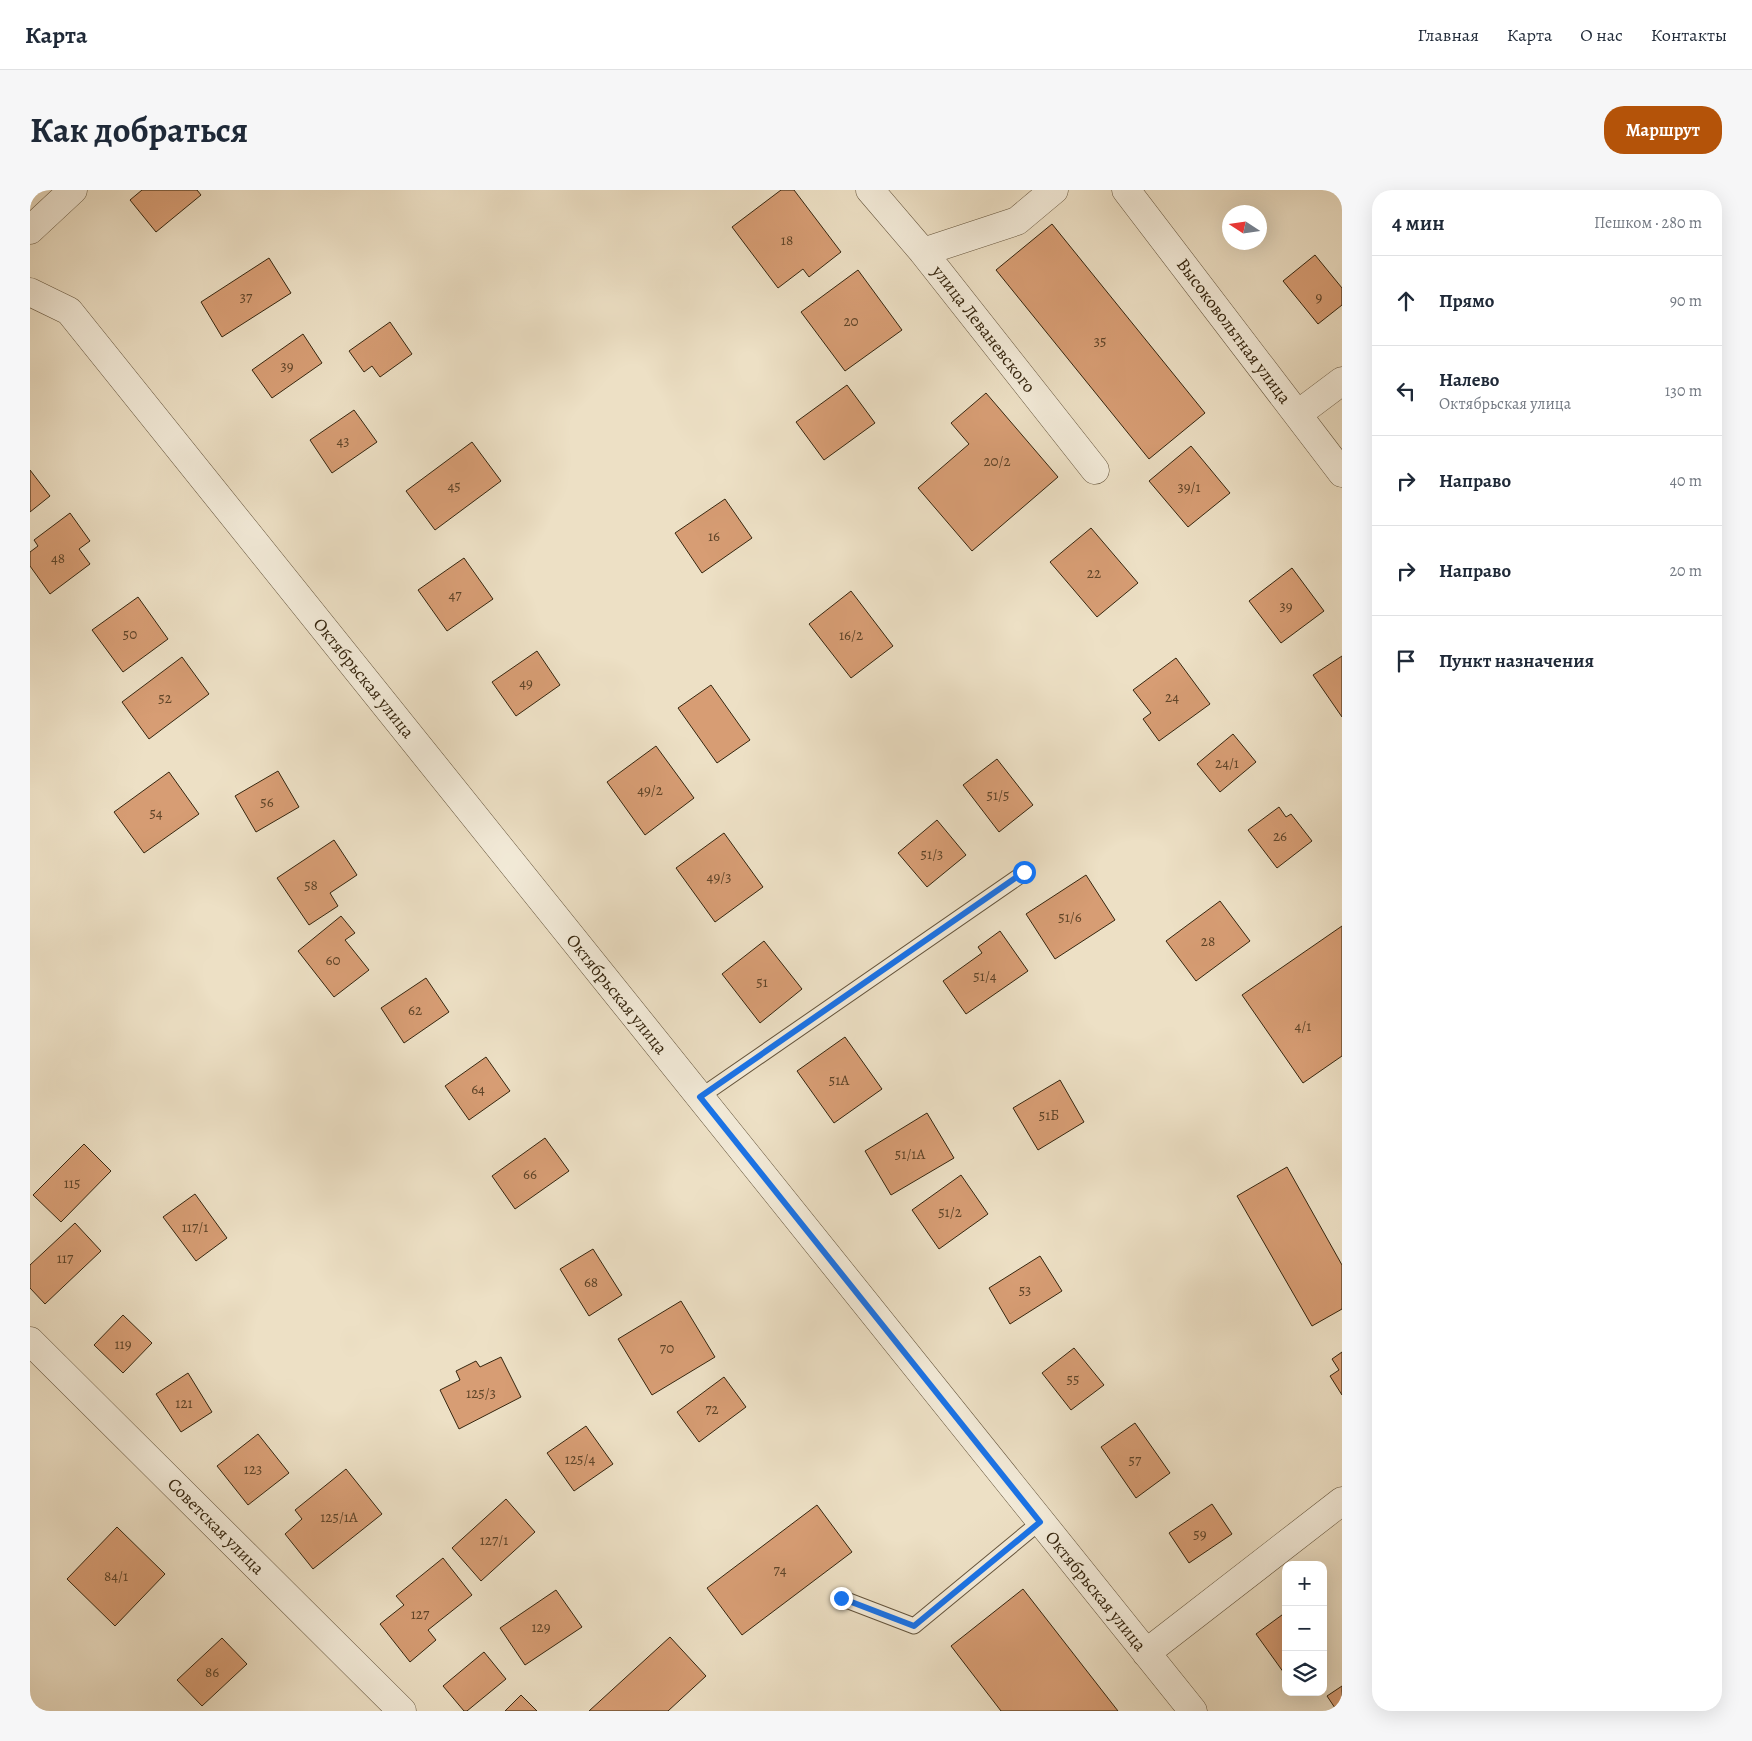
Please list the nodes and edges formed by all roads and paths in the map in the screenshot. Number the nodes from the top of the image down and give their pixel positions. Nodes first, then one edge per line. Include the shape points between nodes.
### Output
1 (73, 190) edge
2 (870, 190) edge
3 (1054, 190) edge
4 (1126, 190) edge
5 (30, 230) edge
6 (923, 252) junction
7 (30, 292) edge
8 (1342, 380) edge
9 (1298, 414) junction
10 (1095, 470) dead end
11 (1342, 473) edge
12 (1024, 872) dead end
13 (700, 1097) junction
14 (30, 1341) edge
15 (1342, 1501) edge
16 (1040, 1522) junction
17 (841, 1598) dead end
18 (1146, 1653) junction
19 (402, 1711) edge
20 (1193, 1711) edge

1 - 5 street
2 - 6 street, улица Леваневского
3 - 6 street via 1017,220
4 - 9 street, Высоковольтная улица
6 - 10 street, улица Леваневского
7 - 13 street, Октябрьская улица via 69,311
8 - 9 street
9 - 11 street, Высоковольтная улица
12 - 13 lane
13 - 16 street, Октябрьская улица
14 - 19 street, Советская улица
15 - 18 street
16 - 17 lane via 914,1626
16 - 18 street, Октябрьская улица
18 - 20 street, Октябрьская улица

